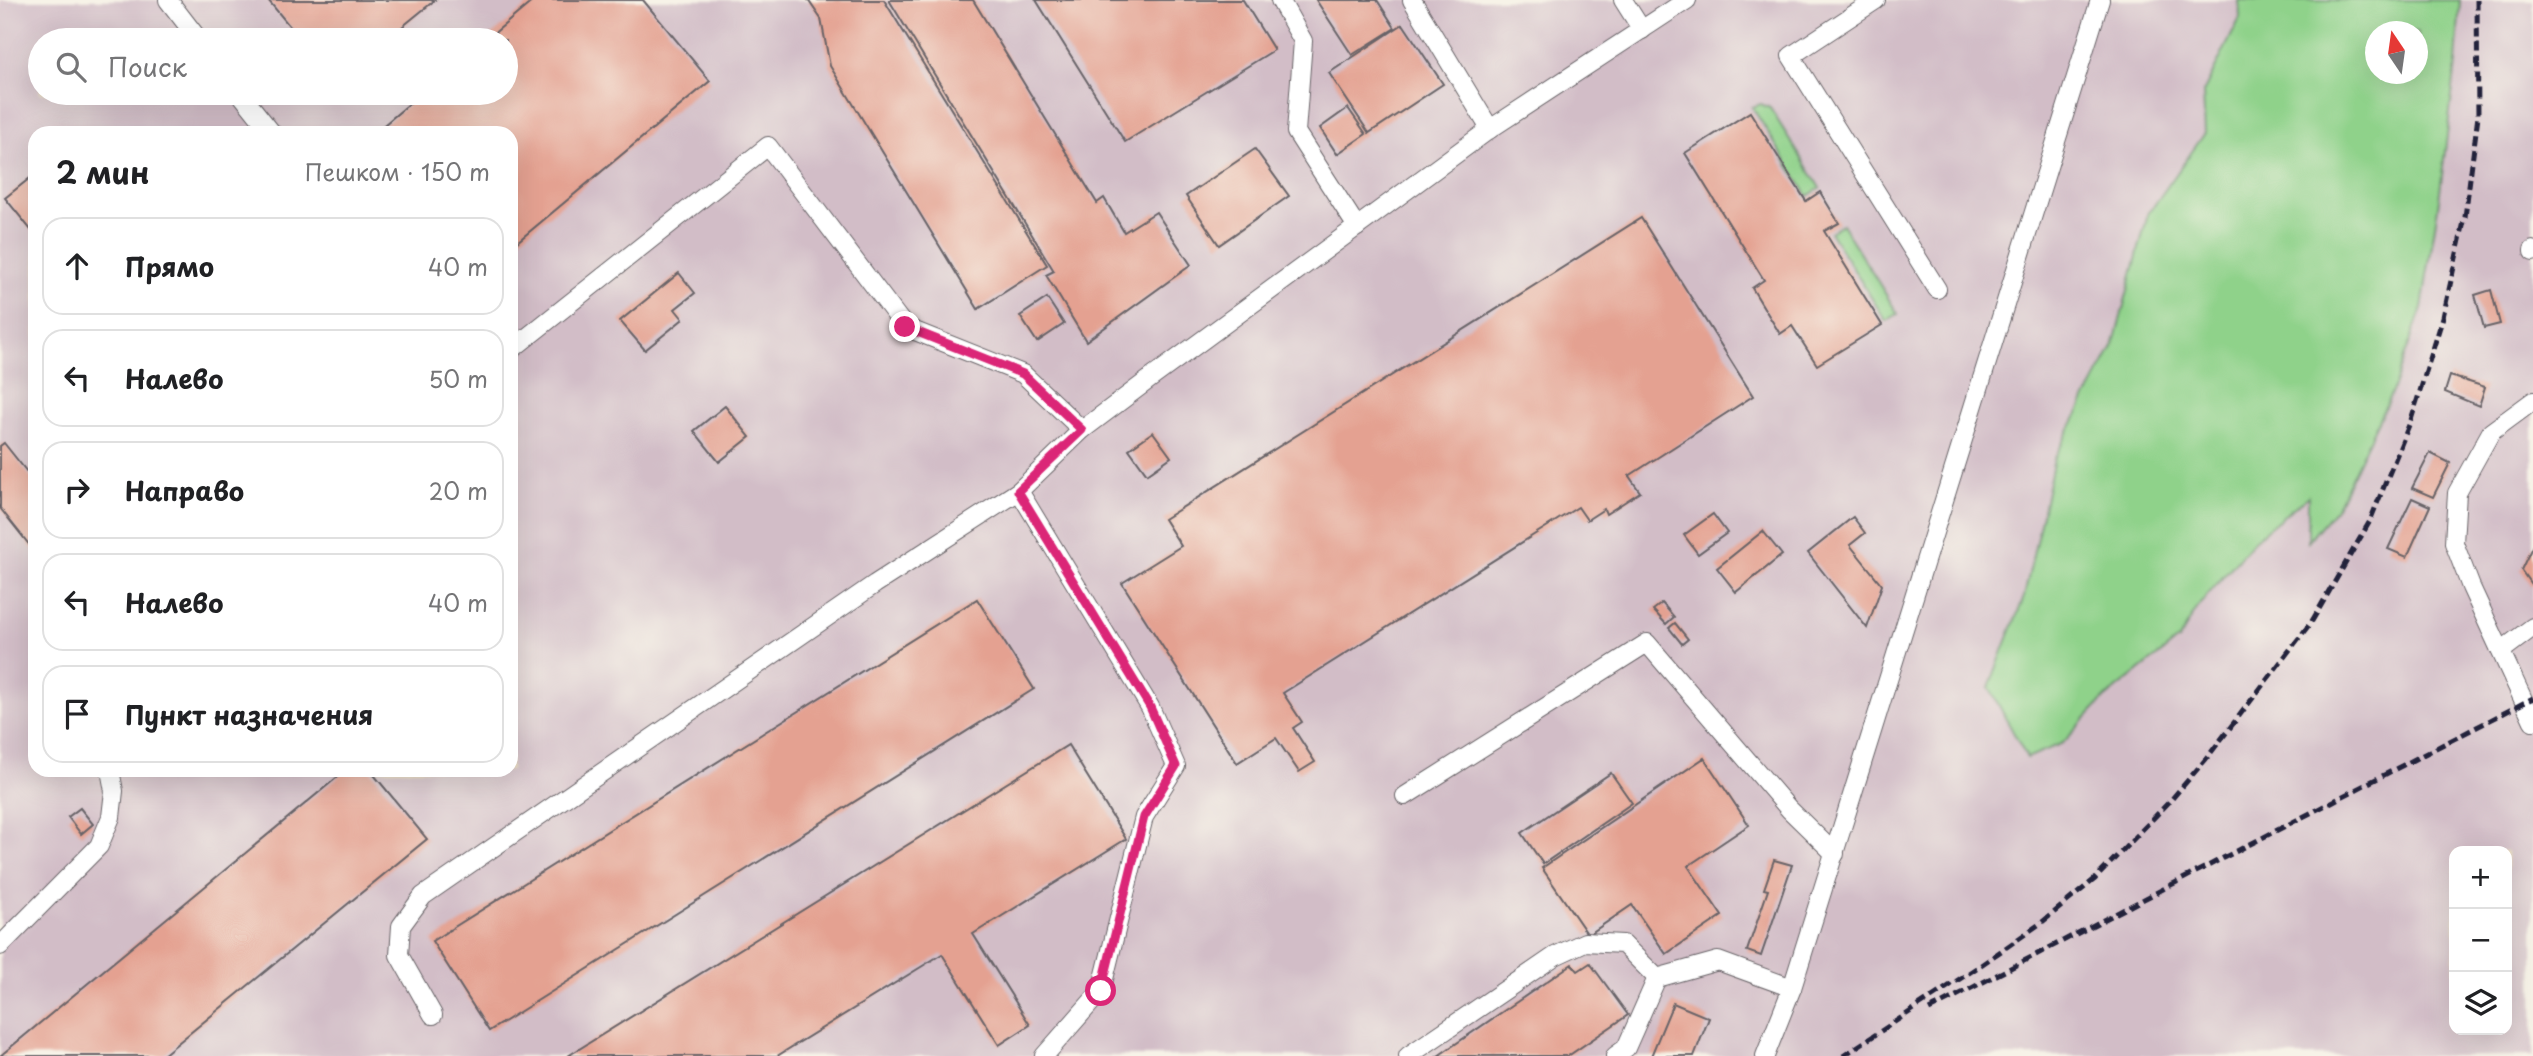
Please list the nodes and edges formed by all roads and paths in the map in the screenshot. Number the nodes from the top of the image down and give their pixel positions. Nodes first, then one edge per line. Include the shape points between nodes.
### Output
1 (167, 0) edge
2 (1280, 0) edge
3 (1412, 0) edge
4 (1623, 0) edge
5 (1687, 0) edge
6 (1876, 0) edge
7 (2100, 0) edge
8 (189, 28) edge
9 (1642, 30) junction
10 (250, 105) edge
11 (266, 126) edge
12 (1490, 129) junction
13 (1357, 227) junction
14 (1937, 289) dead end
15 (518, 344) edge
16 (2533, 401) edge
17 (1082, 430) junction
18 (1018, 491) junction
19 (2533, 627) edge
20 (2501, 651) junction
21 (2533, 720) edge
22 (111, 777) edge
23 (1405, 796) dead end
24 (1835, 854) junction
25 (0, 946) edge
26 (1657, 978) junction
27 (1792, 988) junction
28 (433, 1015) dead end
29 (1044, 1056) edge
30 (1408, 1056) edge
31 (1615, 1056) edge
32 (1765, 1056) edge

1 - 8 lane
2 - 13 lane via 1303,41 1296,132
3 - 12 lane
4 - 9 lane
5 - 9 lane
6 - 14 lane via 1791,56
7 - 24 lane
9 - 12 lane
10 - 11 lane
12 - 13 lane
13 - 17 lane
15 - 17 lane via 768,146 905,327 1023,374
16 - 20 lane via 2491,432 2457,494 2454,543
17 - 18 lane
18 - 28 lane via 875,584 423,896 401,926 398,956
18 - 29 lane via 1150,707 1176,766 1144,817 1101,991
19 - 20 lane
20 - 21 lane
22 - 25 lane via 111,817 100,846
23 - 24 lane via 1647,643 1789,809
24 - 27 lane
26 - 27 lane via 1718,961
26 - 30 lane via 1623,944 1585,942 1555,956
26 - 31 lane via 1626,1048
27 - 32 lane

